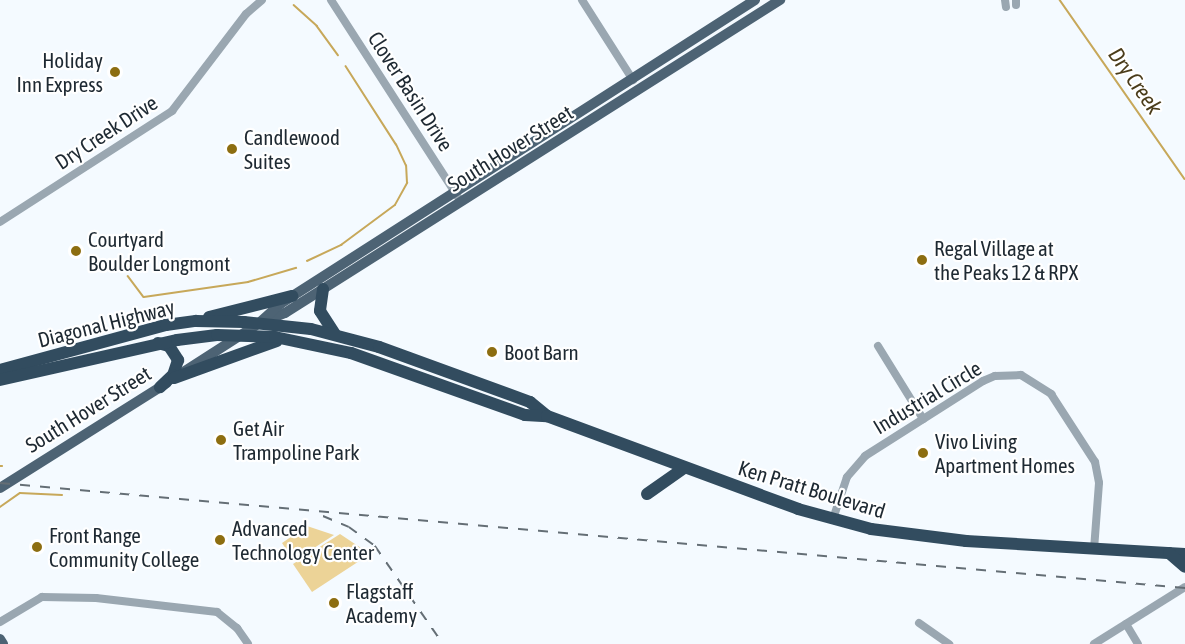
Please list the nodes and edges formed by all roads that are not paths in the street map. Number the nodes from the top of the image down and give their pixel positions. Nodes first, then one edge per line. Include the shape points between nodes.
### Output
1 (262, 0) edge
2 (331, 0) edge
3 (582, 0) edge
4 (755, 0) edge
5 (780, 0) edge
6 (633, 80) junction
7 (639, 90) junction
8 (458, 198) junction
9 (0, 222) edge
10 (323, 289) junction
11 (292, 296) junction
12 (196, 321) junction
13 (258, 324) junction
14 (335, 334) junction
15 (242, 335) junction
16 (295, 340) junction
17 (156, 343) junction
18 (878, 346) dead end
19 (0, 370) edge
20 (174, 378) junction
21 (0, 380) edge
22 (160, 387) junction
23 (547, 416) junction
24 (923, 419) junction
25 (684, 468) junction
26 (0, 488) edge
27 (647, 494) dead end
28 (833, 519) junction
29 (1094, 549) junction
30 (1168, 553) junction
31 (1185, 554) edge
32 (1185, 567) edge
33 (1185, 587) edge
34 (1177, 592) dead end
35 (1148, 610) junction
36 (0, 622) edge
37 (919, 623) dead end
38 (1125, 624) junction
39 (0, 639) edge
40 (3, 644) edge
41 (248, 644) edge
42 (949, 644) edge
43 (1095, 644) edge
44 (1138, 644) edge

1 - 9 street, Dry Creek Drive via 246,14 172,111
2 - 8 street, Clover Basin Drive
3 - 6 street
4 - 6 main road, South Hover Street
5 - 7 main road, South Hover Street
6 - 7 main road
6 - 8 main road, South Hover Street
7 - 8 main road, South Hover Street
8 - 10 main road, South Hover Street
8 - 11 main road, South Hover Street
10 - 13 main road, South Hover Street via 285,313
10 - 14 highway via 320,311
11 - 12 highway
11 - 13 main road, South Hover Street
12 - 13 highway, Diagonal Highway
12 - 19 highway, Diagonal Highway via 135,332
13 - 14 highway, Ken Pratt Boulevard
13 - 15 main road, South Hover Street
14 - 23 highway, Ken Pratt Boulevard via 530,402
15 - 16 highway, Ken Pratt Boulevard
15 - 17 highway, Diagonal Highway
15 - 20 main road, South Hover Street
16 - 20 highway via 261,344
16 - 23 highway, Ken Pratt Boulevard via 369,359 525,415
17 - 21 highway, Diagonal Highway
17 - 22 highway via 169,346 178,360 173,375
18 - 24 street
20 - 22 main road, South Hover Street
22 - 26 main road, South Hover Street
23 - 25 highway, Ken Pratt Boulevard
24 - 28 street, Industrial Circle via 855,465
24 - 29 street, Industrial Circle via 995,376 1021,375 1042,385 1095,462 1099,483
25 - 27 highway
25 - 28 highway, Ken Pratt Boulevard
28 - 29 highway, Ken Pratt Boulevard via 919,537
29 - 30 highway, Ken Pratt Boulevard
30 - 31 highway, Ken Pratt Boulevard
30 - 32 highway
33 - 35 street
34 - 35 street
35 - 38 street
36 - 41 street via 42,597 96,598 217,612 237,628
37 - 42 street
38 - 43 street
38 - 44 street
39 - 40 main road

